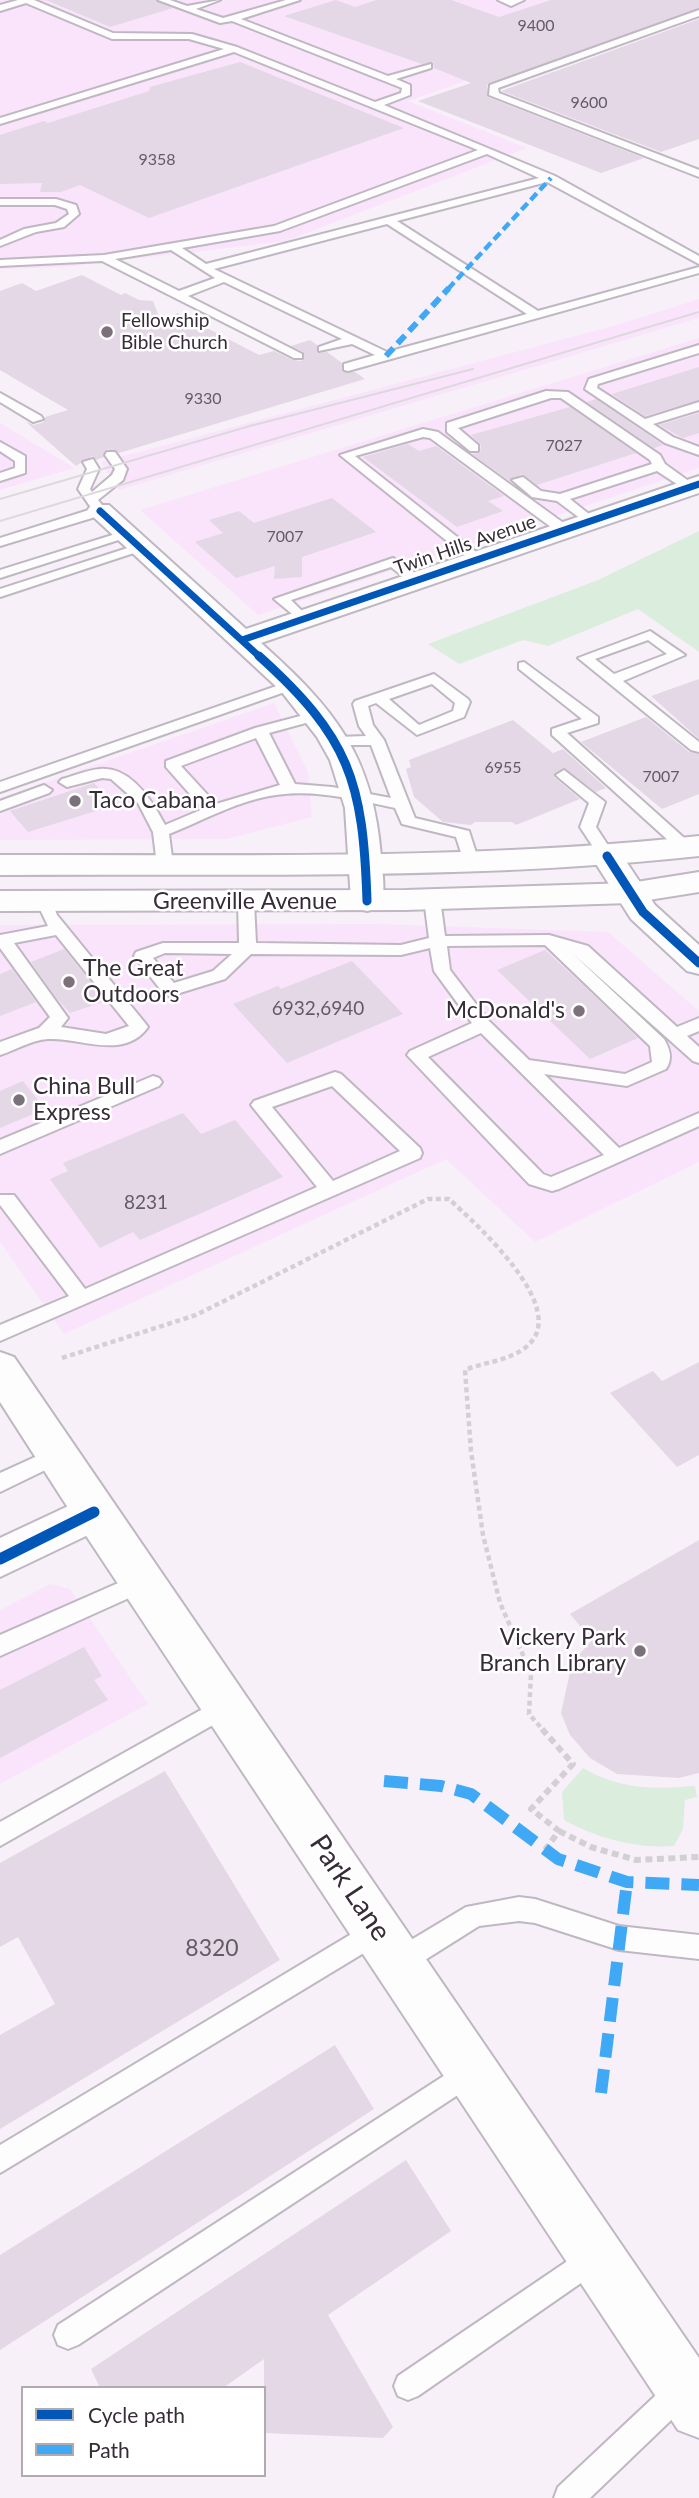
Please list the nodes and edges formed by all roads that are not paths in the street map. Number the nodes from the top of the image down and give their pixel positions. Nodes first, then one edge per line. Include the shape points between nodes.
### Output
1 (26, 0) edge
2 (162, 0) edge
3 (213, 0) edge
4 (296, 0) edge
5 (502, 0) edge
6 (520, 0) edge
7 (0, 8) edge
8 (186, 9) junction
9 (699, 13) edge
10 (234, 19) junction
11 (234, 49) junction
12 (428, 66) dead end
13 (388, 79) junction
14 (376, 105) junction
15 (0, 121) edge
16 (487, 150) junction
17 (699, 174) edge
18 (551, 178) junction
19 (0, 202) edge
20 (388, 220) junction
21 (0, 243) edge
22 (172, 246) junction
23 (104, 258) junction
24 (699, 261) edge
25 (0, 263) edge
26 (204, 268) junction
27 (699, 270) edge
28 (224, 278) junction
29 (180, 295) junction
30 (537, 315) junction
31 (352, 340) junction
32 (323, 349) dead end
33 (699, 349) edge
34 (298, 356) dead end
35 (386, 356) junction
36 (348, 367) dead end
37 (0, 397) edge
38 (699, 406) edge
39 (37, 419) dead end
40 (642, 424) junction
41 (0, 446) edge
42 (699, 451) edge
43 (111, 455) dead end
44 (89, 462) dead end
45 (659, 466) junction
46 (0, 477) edge
47 (695, 485) edge
48 (561, 498) junction
49 (95, 506) junction
50 (589, 521) junction
51 (564, 530) junction
52 (134, 541) junction
53 (0, 542) edge
54 (478, 559) junction
55 (0, 574) edge
56 (0, 593) edge
57 (242, 640) junction
58 (524, 666) dead end
59 (612, 680) junction
60 (291, 685) junction
61 (379, 698) junction
62 (319, 715) junction
63 (260, 731) junction
64 (377, 740) junction
65 (337, 741) junction
66 (699, 747) edge
67 (564, 775) dead end
68 (67, 782) dead end
69 (0, 787) edge
70 (44, 790) dead end
71 (290, 790) junction
72 (359, 796) junction
73 (401, 805) junction
74 (0, 806) edge
75 (214, 811) junction
76 (161, 832) junction
77 (693, 847) edge
78 (607, 856) junction
79 (471, 862) junction
80 (366, 864) junction
81 (0, 865) edge
82 (165, 865) junction
83 (699, 882) edge
84 (630, 893) junction
85 (432, 900) junction
86 (0, 901) edge
87 (367, 901) junction
88 (246, 902) junction
89 (52, 915) junction
90 (2, 940) edge
91 (549, 940) junction
92 (439, 941) junction
93 (248, 948) junction
94 (699, 963) edge
95 (699, 1024) edge
96 (483, 1025) junction
97 (45, 1032) junction
98 (676, 1034) junction
99 (0, 1049) edge
100 (699, 1057) edge
101 (521, 1065) junction
102 (153, 1082) dead end
103 (699, 1118) edge
104 (0, 1147) edge
105 (617, 1157) junction
106 (330, 1190) junction
107 (6, 1200) dead end
108 (81, 1298) junction
109 (0, 1333) edge
110 (0, 1368) edge
111 (57, 1455) junction
112 (0, 1483) edge
113 (94, 1512) junction
114 (0, 1559) edge
115 (141, 1582) junction
116 (0, 1646) edge
117 (226, 1706) junction
118 (0, 1835) edge
119 (389, 1945) junction
120 (699, 1947) edge
121 (471, 2071) junction
122 (0, 2160) edge
123 (595, 2256) junction
124 (68, 2335) dead end
125 (408, 2386) dead end
126 (692, 2399) edge
127 (569, 2498) edge

1 - 7 lane
1 - 11 lane via 112,36 189,36
2 - 8 lane
3 - 8 lane
4 - 10 lane
5 - 6 lane
8 - 10 lane via 213,19
9 - 17 lane via 493,87 494,95
10 - 13 lane
11 - 14 lane
11 - 15 lane
12 - 13 lane
13 - 14 lane via 407,86 408,91
14 - 16 lane
16 - 18 lane
16 - 22 lane via 276,229
18 - 20 lane
18 - 24 lane
19 - 21 lane via 56,202 72,207 74,214 59,226 29,230 16,241
20 - 26 lane
20 - 30 lane
22 - 23 lane
22 - 26 lane
23 - 25 lane
23 - 29 lane
26 - 28 lane
27 - 30 lane
28 - 29 lane
28 - 31 lane
29 - 34 lane
30 - 35 lane
31 - 32 lane
31 - 35 lane
33 - 40 lane via 593,382 591,388 597,395
35 - 36 lane
37 - 39 lane
38 - 40 lane
40 - 42 lane via 680,446
41 - 46 lane via 22,459 21,470
43 - 49 lane via 121,469
44 - 49 lane via 93,469 84,489
45 - 47 lane
45 - 48 lane
45 - 48 lane via 656,458 564,395 550,394 451,426 537,494
47 - 50 main road, Twin Hills Avenue
48 - 50 lane
49 - 52 main road
49 - 53 lane
50 - 51 main road, Twin Hills Avenue
51 - 54 main road, Twin Hills Avenue
51 - 54 lane via 433,435 423,433 346,455
52 - 55 lane
52 - 56 lane
52 - 57 main road
54 - 57 main road, Twin Hills Avenue
57 - 60 main road
58 - 77 lane via 593,720 557,733
59 - 59 lane via 638,670 678,655 650,635 585,658
59 - 66 lane
60 - 62 main road
60 - 69 lane
61 - 61 lane via 434,678 463,702 459,714 417,731
61 - 64 lane via 360,704 366,726
62 - 63 lane
62 - 65 main road
63 - 71 lane
63 - 75 lane via 171,764
64 - 65 lane
64 - 73 lane
65 - 72 main road
67 - 78 lane via 597,802 588,827
68 - 76 lane via 102,773 116,776 145,801
70 - 74 lane
71 - 72 lane
71 - 75 lane via 263,792
72 - 73 lane
72 - 80 main road
73 - 79 lane via 408,821 420,827 463,834
75 - 76 lane
76 - 82 lane
77 - 78 main road, Greenville Avenue
78 - 79 main road, Greenville Avenue
78 - 84 main road
79 - 80 main road, Greenville Avenue
80 - 82 main road, Greenville Avenue
80 - 87 main road
81 - 82 main road, Greenville Avenue
83 - 84 main road, Greenville Avenue
84 - 85 main road, Greenville Avenue
84 - 94 main road via 643,912
85 - 87 main road, Greenville Avenue
85 - 92 lane
86 - 89 main road, Greenville Avenue
87 - 88 main road, Greenville Avenue
88 - 89 main road, Greenville Avenue
88 - 93 lane
89 - 90 lane
89 - 97 lane via 139,1027 126,1039 109,1043 82,1034
90 - 97 lane via 59,1018
91 - 92 lane
91 - 98 lane via 582,950
91 - 101 lane via 657,1043 660,1065 627,1080
92 - 93 lane via 401,950
92 - 96 lane via 442,971
93 - 93 lane via 163,948 142,956 170,990 219,975
95 - 98 lane
96 - 101 lane
96 - 105 lane via 416,1055 536,1179 552,1184
97 - 99 lane
98 - 100 lane
101 - 105 lane
102 - 104 lane
103 - 105 lane
106 - 106 lane via 413,1153 335,1078 260,1105
106 - 108 lane
107 - 108 lane
108 - 109 lane
110 - 111 main road, Park Lane
111 - 112 lane
111 - 113 main road, Park Lane
113 - 114 main road
113 - 115 main road, Park Lane
115 - 116 lane
115 - 117 main road, Park Lane
117 - 118 lane
117 - 119 main road, Park Lane
119 - 120 lane via 475,1915 519,1909 619,1938
119 - 121 main road, Park Lane
119 - 122 lane
121 - 123 main road, Park Lane
121 - 124 lane
123 - 125 lane
123 - 126 main road, Park Lane
126 - 127 lane

